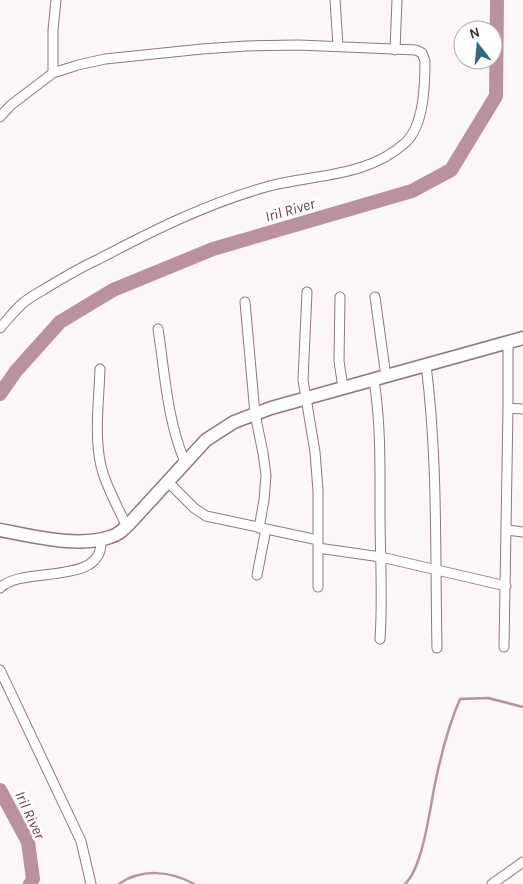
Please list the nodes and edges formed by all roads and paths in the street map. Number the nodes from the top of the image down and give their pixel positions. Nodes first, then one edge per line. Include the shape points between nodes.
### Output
1 (56, 0) edge
2 (334, 0) edge
3 (397, 0) edge
4 (338, 46) junction
5 (395, 50) junction
6 (53, 74) junction
7 (0, 116) edge
8 (307, 292) dead end
9 (340, 297) dead end
10 (375, 297) dead end
11 (245, 302) dead end
12 (0, 328) edge
13 (158, 329) dead end
14 (523, 338) edge
15 (508, 343) junction
16 (426, 365) junction
17 (100, 369) dead end
18 (380, 378) junction
19 (344, 388) junction
20 (305, 399) junction
21 (508, 408) junction
22 (523, 409) edge
23 (255, 414) junction
24 (185, 462) junction
25 (168, 482) junction
26 (126, 526) junction
27 (262, 528) junction
28 (0, 530) edge
29 (507, 530) junction
30 (523, 532) edge
31 (101, 540) junction
32 (318, 544) junction
33 (382, 557) junction
34 (436, 570) junction
35 (257, 575) dead end
36 (506, 586) junction
37 (318, 587) dead end
38 (0, 588) edge
39 (380, 639) dead end
40 (437, 648) dead end
41 (504, 648) dead end
42 (0, 670) edge
43 (523, 862) edge
44 (91, 882) edge
45 (492, 884) edge

1 - 6 street
2 - 4 street
3 - 5 street
4 - 5 street
4 - 6 street via 192,50 104,59
5 - 12 street via 422,53 425,70 416,128 406,142 389,155 359,169 276,184 238,195 131,242 72,272 24,302
6 - 7 street
8 - 20 street
9 - 19 street via 340,361
10 - 18 street
11 - 23 street
13 - 24 street via 172,422
14 - 15 highway
15 - 16 highway
15 - 21 street
16 - 18 highway
16 - 34 street via 434,461
17 - 26 street via 99,455
18 - 19 highway
18 - 33 street
19 - 20 highway
20 - 23 highway
20 - 32 street via 315,452
21 - 22 street
21 - 29 street
23 - 24 highway via 223,428
23 - 27 street via 266,475
24 - 25 highway
25 - 26 highway
25 - 27 street via 206,516
26 - 31 highway via 118,534
27 - 32 street
27 - 35 street
28 - 31 highway via 61,540
29 - 30 street
29 - 36 street
31 - 38 street via 100,552 91,563 55,575 18,578
32 - 33 street
32 - 37 street
33 - 34 street
33 - 39 street
34 - 36 street
34 - 40 street
36 - 41 street
42 - 44 street via 81,841
43 - 45 street

